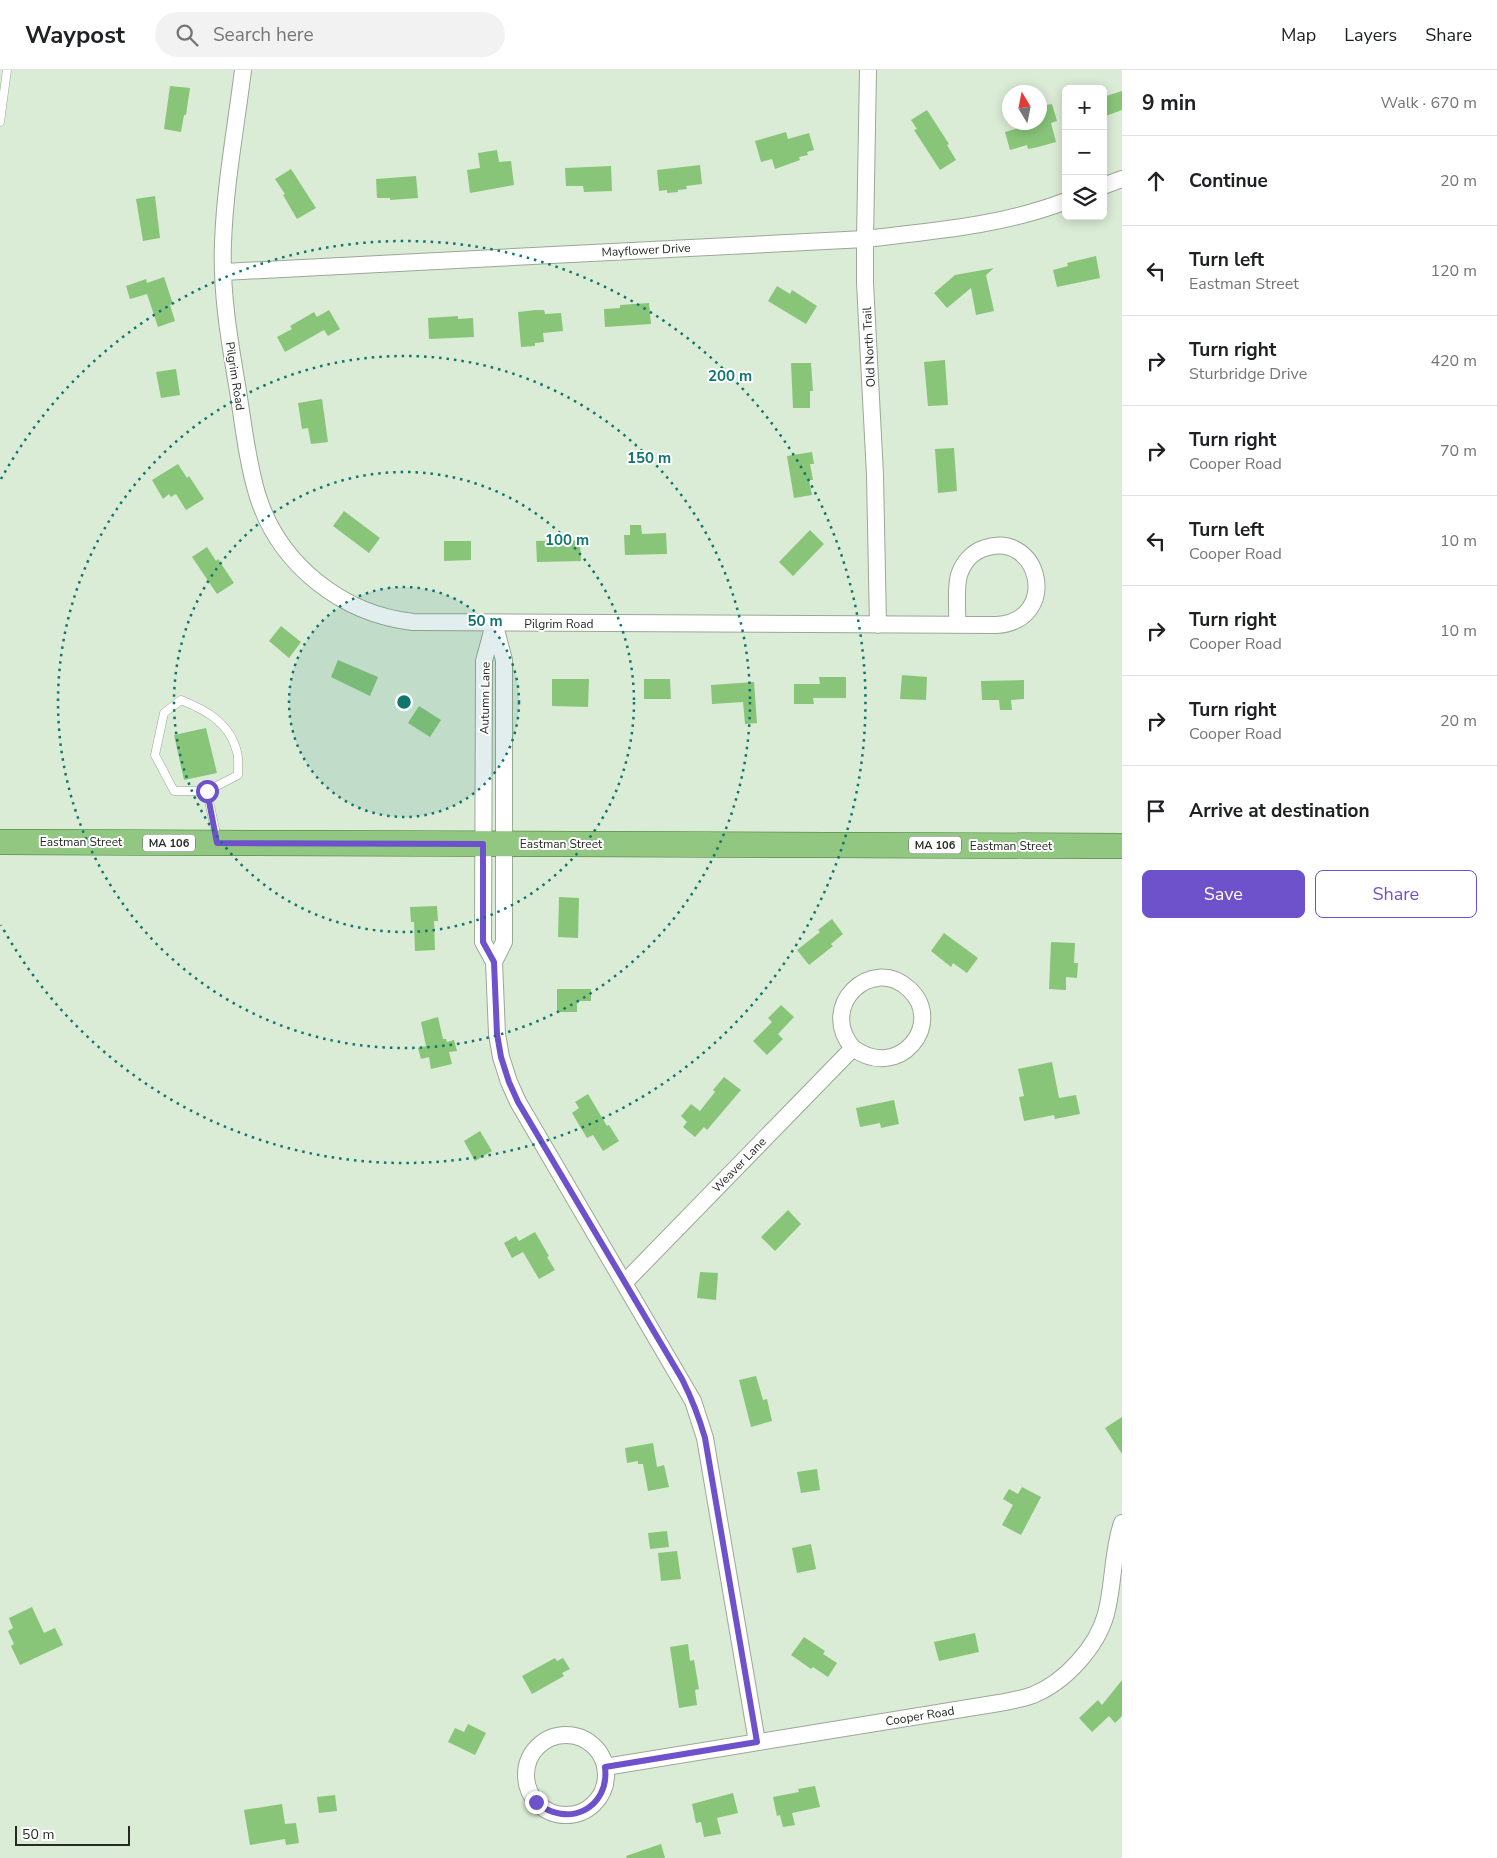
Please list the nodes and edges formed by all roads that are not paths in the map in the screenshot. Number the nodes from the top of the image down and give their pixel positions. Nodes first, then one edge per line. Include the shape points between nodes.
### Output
1 (7, 70) edge
2 (243, 70) edge
3 (868, 70) edge
4 (0, 122) edge
5 (1122, 179) edge
6 (1107, 185) edge
7 (1062, 202) edge
8 (864, 238) junction
9 (223, 272) junction
10 (494, 624) junction
11 (878, 625) junction
12 (958, 625) junction
13 (207, 791) junction
14 (0, 842) edge
15 (217, 843) junction
16 (493, 844) junction
17 (1122, 846) edge
18 (1122, 855) edge
19 (853, 1048) junction
20 (624, 1283) junction
21 (1122, 1523) edge
22 (757, 1742) junction
23 (605, 1767) junction

1 - 4 lane
2 - 9 street, Pilgrim Road via 226,212
3 - 8 street, Old North Trail
5 - 6 street
7 - 8 street, Mayflower Drive via 988,224
8 - 9 street, Mayflower Drive
8 - 11 street, Old North Trail
9 - 10 street, Pilgrim Road via 225,308 254,482 270,526 287,552 323,587 381,617 429,624
10 - 11 street, Pilgrim Road
10 - 16 street, Autumn Lane via 484,661
11 - 12 street, Pilgrim Road
12 - 12 street, Pilgrim Road via 1006,624 1027,612 1037,590 1036,574 1028,559 1014,550 998,546 982,549 968,559 958,581
13 - 13 lane via 174,791 156,756 164,713 182,700 204,709 227,729 237,752 238,775
13 - 15 lane
14 - 15 main road, Eastman Street / MA 106
15 - 16 main road, Eastman Street / MA 106
16 - 17 main road, Eastman Street / MA 106
16 - 20 street, Autumn Lane via 483,942 494,962 501,1057 518,1102
17 - 18 street
19 - 19 street via 844,1034 840,1018 848,994 861,983 878,978 894,980 909,989 918,1003 922,1019 918,1036 908,1049 884,1059 868,1056
19 - 20 street, Weaver Lane
20 - 22 street via 682,1379 701,1425
21 - 22 street, Cooper Road via 1116,1542 1106,1614 1099,1631 1080,1659 1051,1685 1018,1700
22 - 23 street, Cooper Road
23 - 23 street via 605,1783 598,1798 587,1809 572,1814 556,1814 542,1807 531,1795 526,1779 532,1754 544,1742 560,1736 585,1740 598,1752

